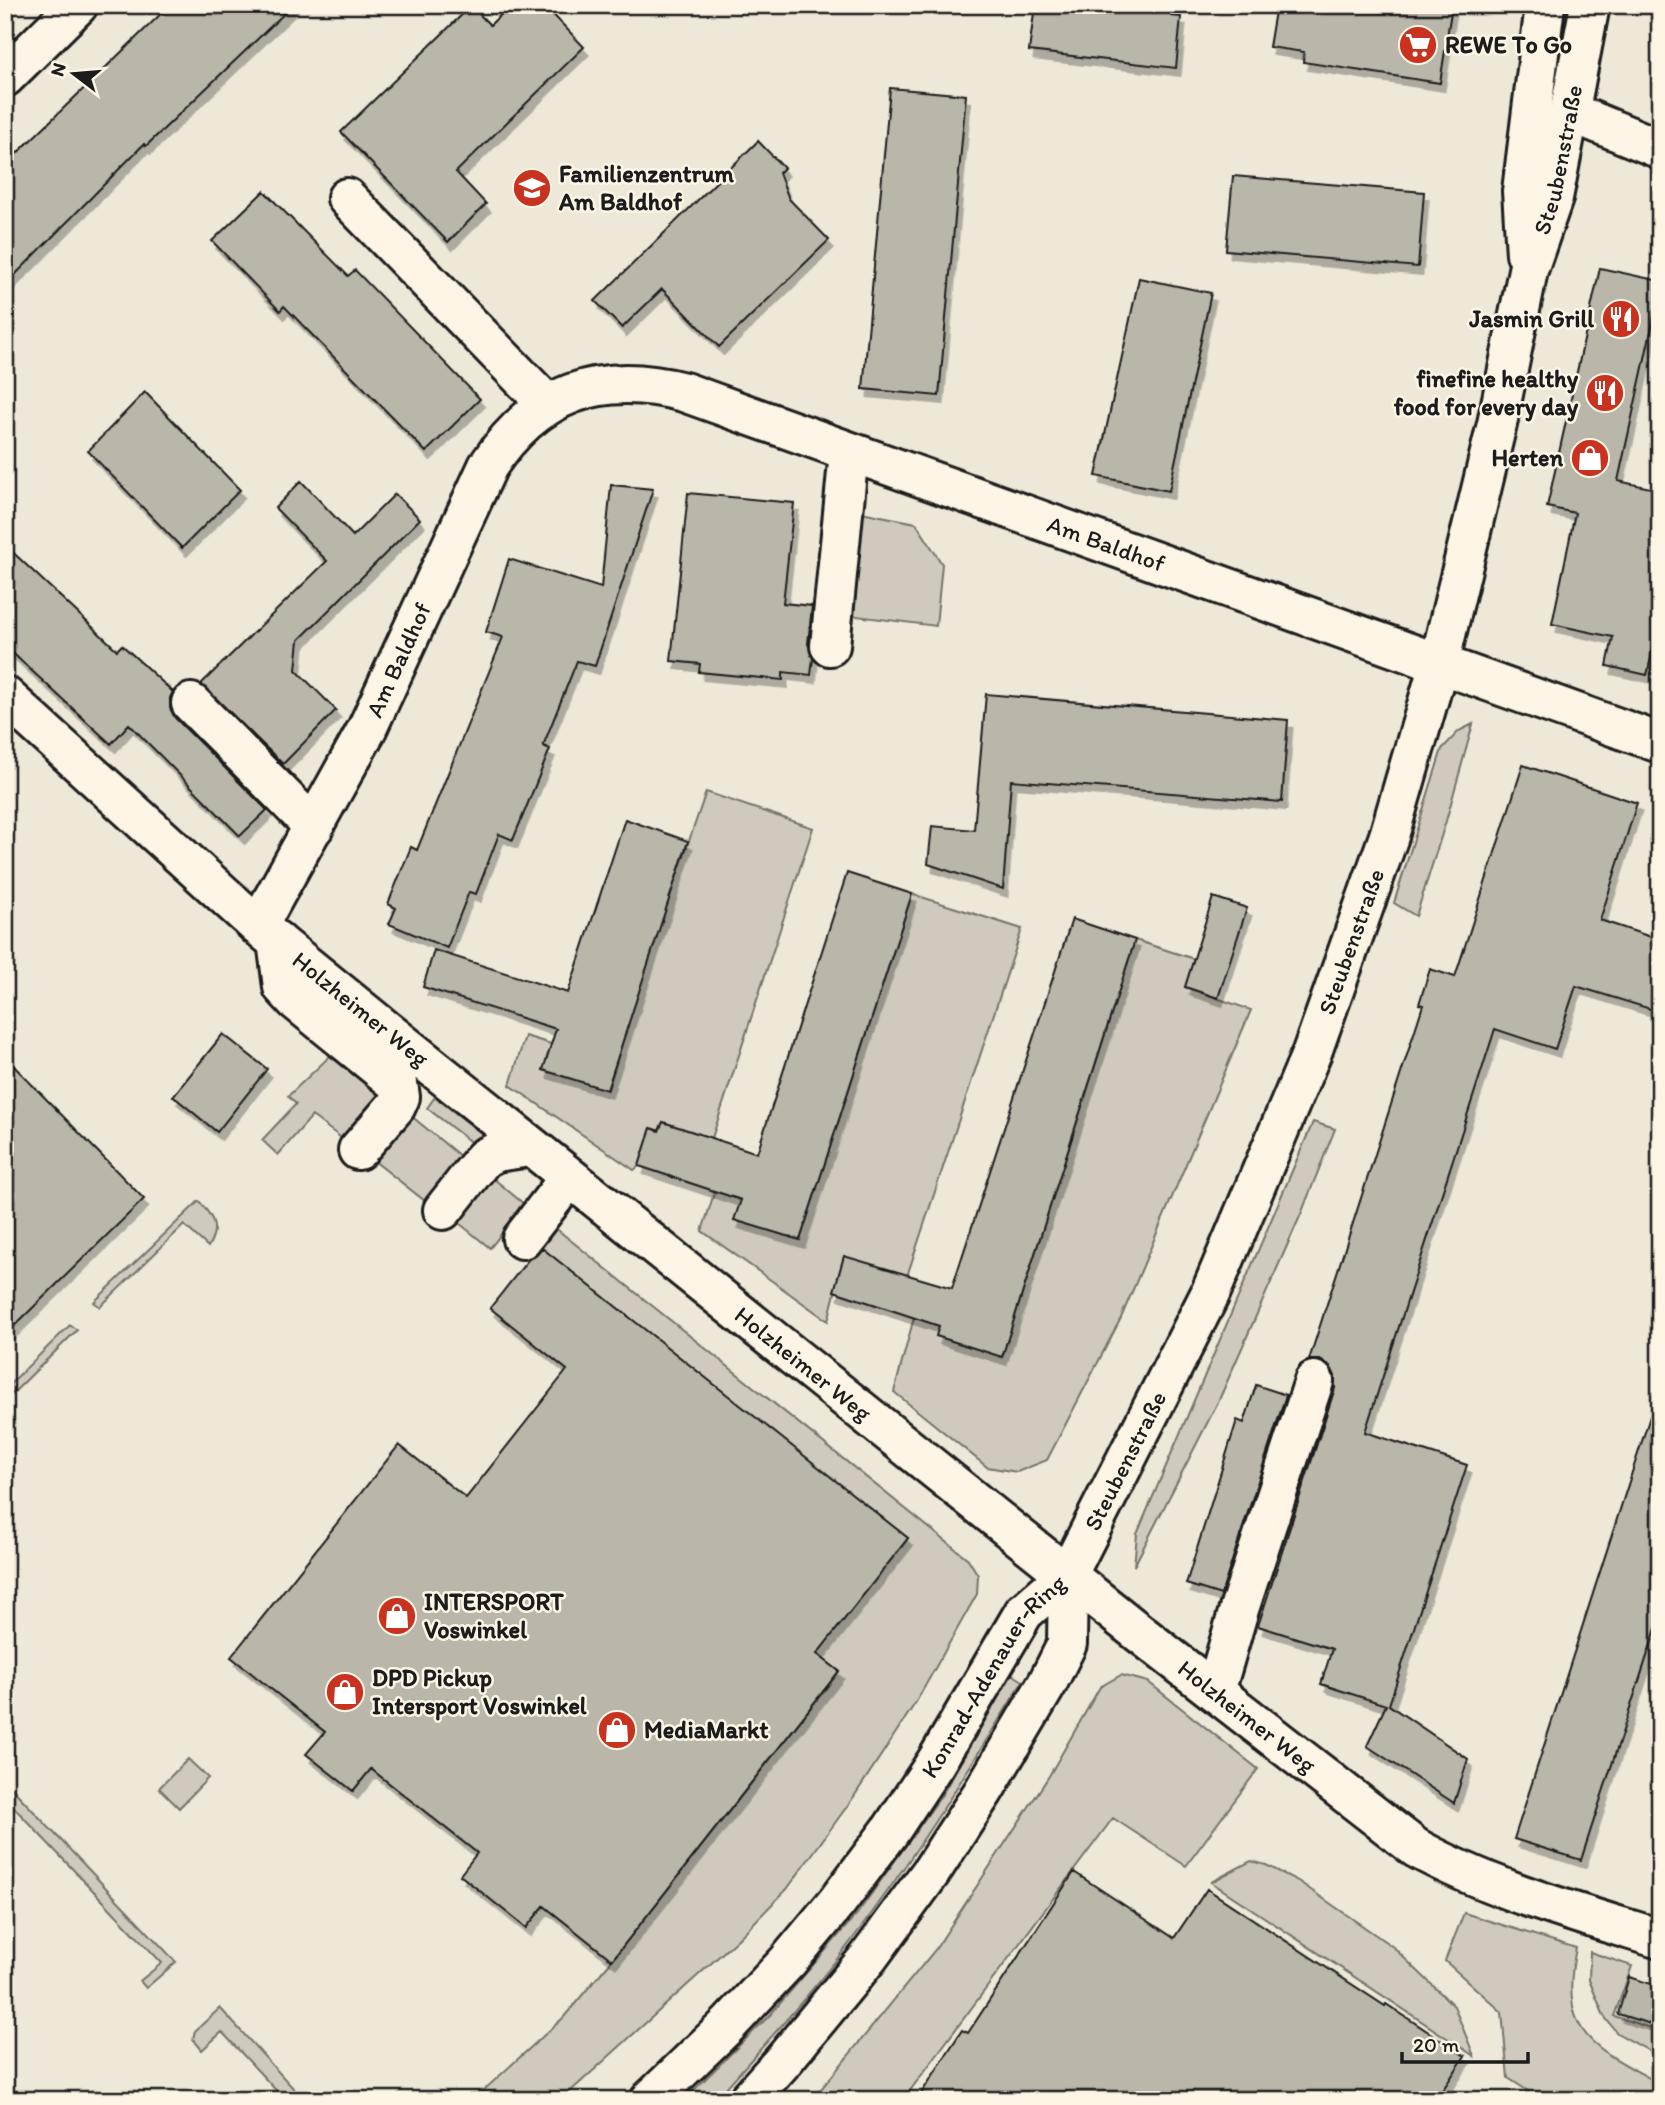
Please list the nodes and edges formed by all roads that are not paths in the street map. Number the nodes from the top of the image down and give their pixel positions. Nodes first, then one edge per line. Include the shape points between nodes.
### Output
1 (78, 5) edge
2 (1545, 5) edge
3 (1590, 5) edge
4 (5, 77) edge
5 (1570, 112) junction
6 (1660, 149) edge
7 (347, 198) dead end
8 (1528, 270) junction
9 (548, 404) junction
10 (849, 452) junction
11 (830, 646) dead end
12 (1439, 664) junction
13 (5, 696) edge
14 (191, 703) dead end
15 (1660, 743) edge
16 (314, 827) junction
17 (268, 933) junction
18 (530, 1147) junction
19 (358, 1150) dead end
20 (569, 1178) junction
21 (443, 1210) dead end
22 (522, 1240) dead end
23 (1314, 1381) dead end
24 (1068, 1574) junction
25 (1215, 1692) junction
26 (1660, 1938) edge
27 (650, 2100) edge
28 (748, 2100) edge

1 - 4 street
2 - 8 street, Steubenstraße via 1522,191
3 - 5 street, Steubenstraße
5 - 6 street
5 - 8 street, Steubenstraße via 1553,198
7 - 9 street
8 - 12 street, Steubenstraße via 1497,424
9 - 10 street, Am Baldhof via 582,390 619,383 653,384
9 - 16 street, Am Baldhof via 524,420 488,466 366,731
10 - 11 street
10 - 12 street, Am Baldhof
12 - 15 street, Am Baldhof
12 - 24 street, Steubenstraße via 1389,836 1278,1137 1210,1294
13 - 17 street, Holzheimer Weg
14 - 16 street
16 - 17 street, Am Baldhof
17 - 18 street, Holzheimer Weg
17 - 19 street via 283,987 398,1084 396,1106
18 - 20 street, Holzheimer Weg
18 - 21 street via 484,1158
20 - 22 street
20 - 24 street, Holzheimer Weg
23 - 25 street
24 - 25 street, Holzheimer Weg
24 - 27 street, Konrad-Adenauer-Ring via 1024,1612 936,1762 837,1902 729,2024
24 - 28 street, Konrad-Adenauer-Ring via 1067,1644 983,1792 868,1958
25 - 26 street, Holzheimer Weg via 1416,1848 1453,1869

